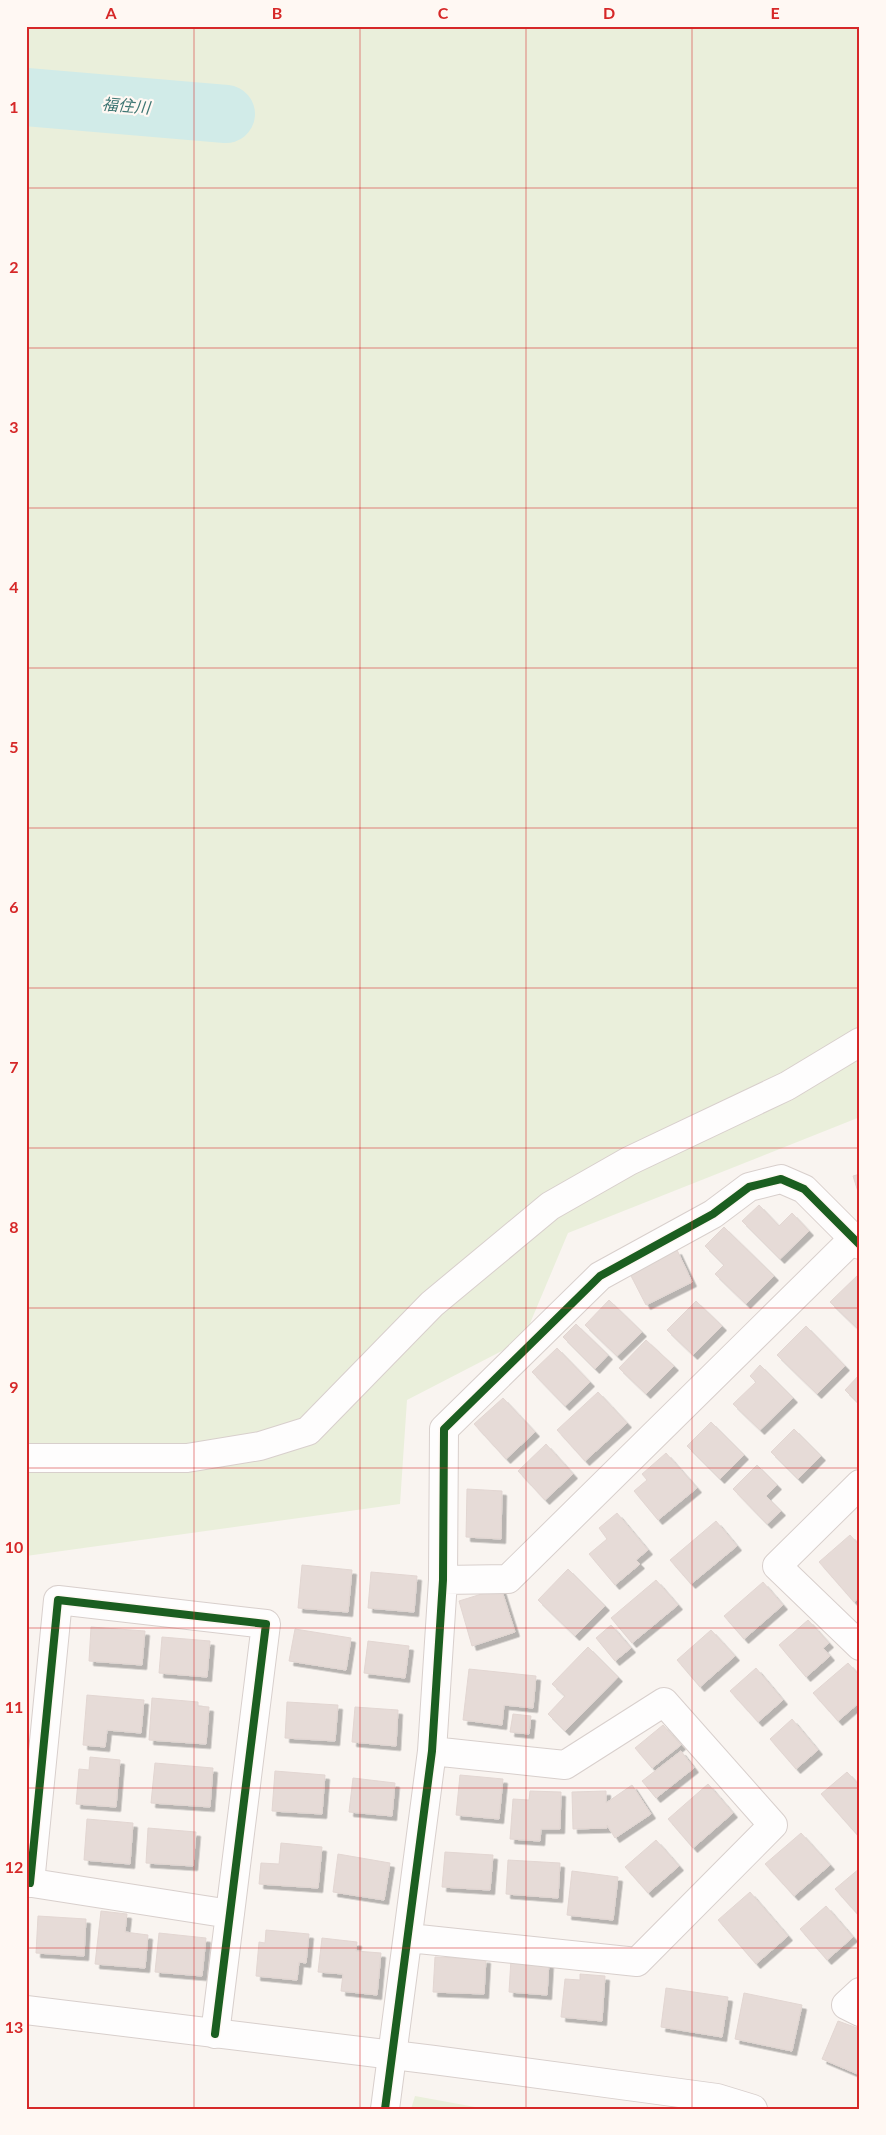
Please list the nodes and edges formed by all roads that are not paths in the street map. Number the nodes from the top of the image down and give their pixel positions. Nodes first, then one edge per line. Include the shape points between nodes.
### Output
1 (860, 1042) edge
2 (857, 1242) edge
3 (26, 1458) edge
4 (860, 1484) edge
5 (443, 1580) junction
6 (860, 1646) edge
7 (432, 1752) junction
8 (28, 1882) edge
9 (230, 1914) junction
10 (408, 1938) junction
11 (860, 1992) edge
12 (26, 2010) edge
13 (860, 2012) edge
14 (215, 2034) junction
15 (392, 2055) junction
16 (385, 2109) edge
17 (753, 2109) edge

1 - 3 street via 786,1086 629,1161 550,1206 432,1304 308,1431 260,1446 187,1458
2 - 5 street via 508,1579
2 - 5 street via 804,1189 781,1178 749,1187 713,1214 600,1276 444,1429
4 - 6 street via 777,1566
5 - 7 street
7 - 10 street
7 - 10 street via 565,1765 664,1702 773,1824 637,1962
8 - 9 street
8 - 9 street via 58,1600 266,1624
9 - 14 street
10 - 15 street
11 - 13 street via 846,2006
12 - 14 street
14 - 15 street
15 - 16 street
15 - 17 street via 717,2098

